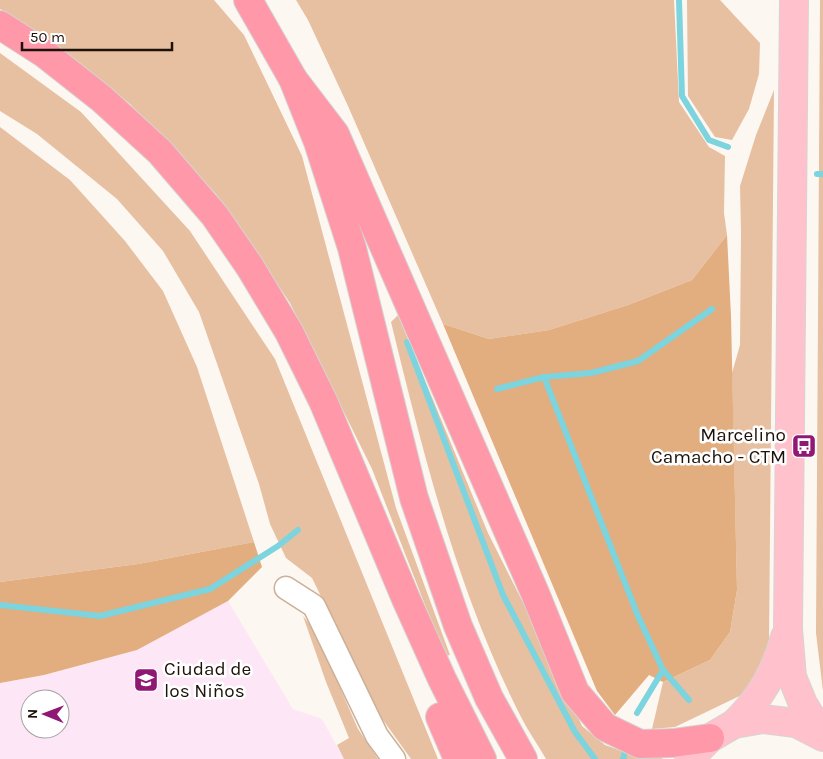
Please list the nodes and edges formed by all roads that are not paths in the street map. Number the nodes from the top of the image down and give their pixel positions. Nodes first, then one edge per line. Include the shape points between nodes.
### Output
1 (248, 0) edge
2 (787, 0) edge
3 (794, 0) edge
4 (0, 25) edge
5 (793, 40) junction
6 (292, 79) junction
7 (286, 588) dead end
8 (406, 599) junction
9 (788, 629) junction
10 (734, 724) junction
11 (823, 737) edge
12 (710, 738) junction
13 (394, 759) edge
14 (458, 759) edge
15 (482, 759) edge
16 (523, 759) edge
17 (689, 759) edge

1 - 6 highway
2 - 5 main road
3 - 5 main road
4 - 8 highway via 45,54 102,99 160,152 215,216 289,332 323,401
5 - 9 main road
6 - 12 highway via 335,134 575,692 605,727 640,744
6 - 16 highway via 318,142 352,248 414,498 458,626 490,698
7 - 13 street via 314,606 377,736
8 - 14 highway via 417,666
8 - 15 highway
9 - 10 main road via 778,662 762,692
9 - 11 main road via 792,677 803,704
10 - 11 main road via 762,719 796,723
10 - 12 main road
12 - 17 main road

